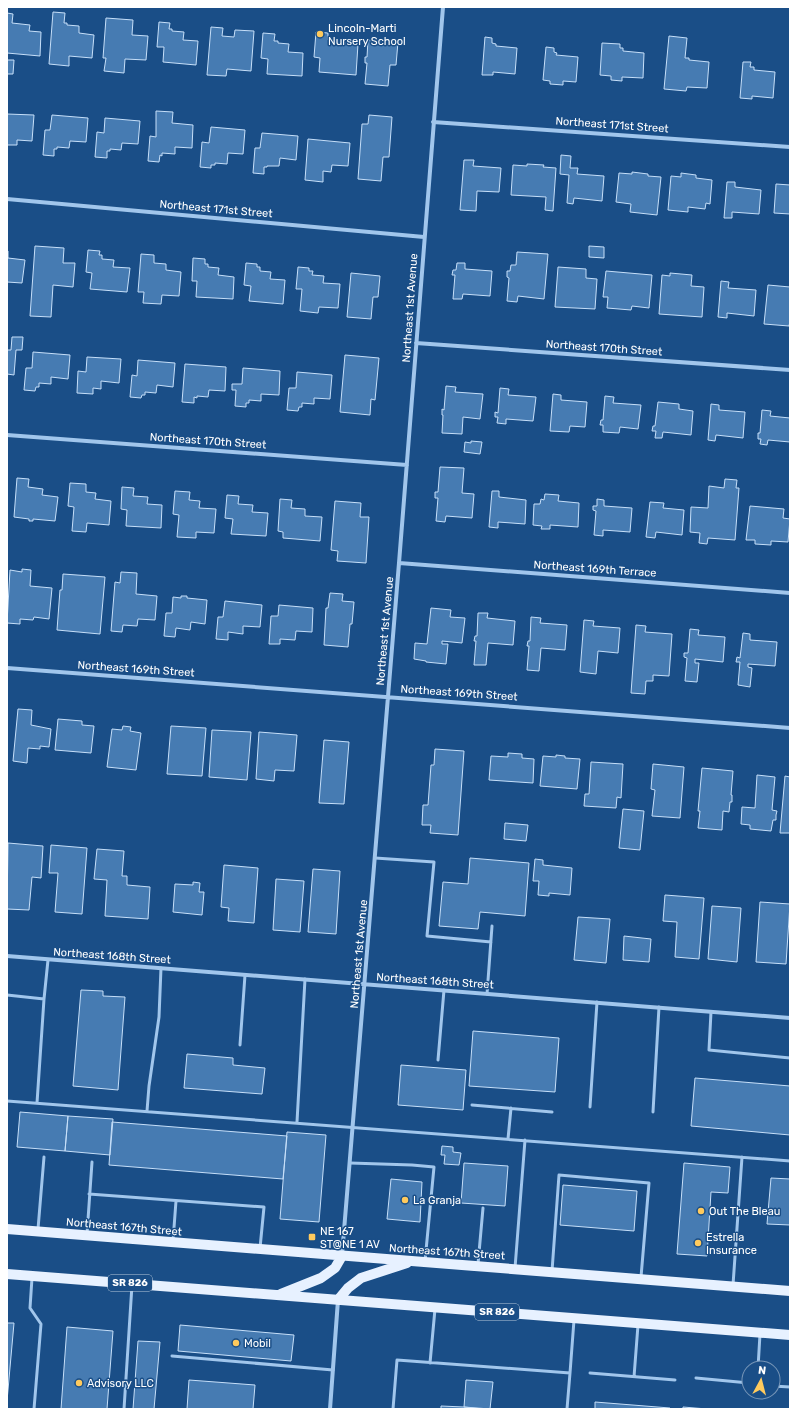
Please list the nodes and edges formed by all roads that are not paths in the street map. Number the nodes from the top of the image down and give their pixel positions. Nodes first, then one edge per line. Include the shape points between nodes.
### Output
1 (442, 7) edge
2 (433, 122) junction
3 (790, 147) edge
4 (7, 199) edge
5 (424, 237) junction
6 (416, 343) junction
7 (790, 370) edge
8 (7, 435) edge
9 (407, 465) junction
10 (399, 563) junction
11 (790, 593) edge
12 (7, 668) edge
13 (388, 697) junction
14 (790, 728) edge
15 (375, 858) junction
16 (492, 926) dead end
17 (491, 942) junction
18 (7, 956) edge
19 (48, 960) junction
20 (161, 968) junction
21 (245, 975) junction
22 (305, 979) junction
23 (365, 984) junction
24 (444, 990) junction
25 (487, 994) junction
26 (7, 995) edge
27 (44, 999) junction
28 (597, 1002) junction
29 (659, 1007) junction
30 (711, 1012) junction
31 (790, 1018) edge
32 (240, 1045) dead end
33 (790, 1058) edge
34 (438, 1060) dead end
35 (7, 1101) edge
36 (36, 1103) junction
37 (472, 1105) dead end
38 (590, 1107) dead end
39 (511, 1108) junction
40 (147, 1111) junction
41 (552, 1112) dead end
42 (653, 1112) dead end
43 (297, 1122) junction
44 (353, 1126) junction
45 (508, 1139) junction
46 (525, 1140) junction
47 (742, 1157) junction
48 (44, 1158) dead end
49 (790, 1161) edge
50 (92, 1162) dead end
51 (350, 1163) junction
52 (89, 1194) junction
53 (176, 1201) junction
54 (483, 1208) dead end
55 (7, 1230) edge
56 (38, 1232) junction
57 (87, 1236) junction
58 (173, 1242) junction
59 (260, 1249) junction
60 (342, 1256) junction
61 (413, 1261) junction
62 (425, 1263) junction
63 (478, 1266) junction
64 (514, 1269) junction
65 (552, 1272) junction
66 (7, 1274) edge
67 (32, 1276) junction
68 (641, 1279) junction
69 (132, 1283) junction
70 (733, 1286) junction
71 (790, 1291) edge
72 (279, 1295) junction
73 (338, 1300) junction
74 (435, 1307) junction
75 (574, 1318) junction
76 (639, 1323) junction
77 (761, 1333) junction
78 (790, 1335) edge
79 (172, 1356) dead end
80 (759, 1360) edge
81 (430, 1363) junction
82 (333, 1370) junction
83 (570, 1373) junction
84 (590, 1373) dead end
85 (634, 1377) junction
86 (696, 1378) dead end
87 (675, 1380) dead end
88 (741, 1382) edge
89 (34, 1409) edge
90 (124, 1409) edge
91 (330, 1409) edge
92 (393, 1409) edge
93 (567, 1409) edge

1 - 2 street, Northeast 1st Avenue
2 - 3 street, Northeast 171st Street
2 - 5 street, Northeast 1st Avenue
4 - 5 street, Northeast 171st Street
5 - 6 street, Northeast 1st Avenue
6 - 7 street, Northeast 170th Street
6 - 9 street, Northeast 1st Avenue
8 - 9 street, Northeast 170th Street
9 - 10 street, Northeast 1st Avenue
10 - 11 street, Northeast 169th Terrace
10 - 13 street, Northeast 1st Avenue
12 - 13 street, Northeast 169th Street
13 - 14 street, Northeast 169th Street
13 - 15 street, Northeast 1st Avenue
15 - 17 lane via 434,862 427,936
15 - 23 street, Northeast 1st Avenue
16 - 17 lane
17 - 25 lane
18 - 19 street, Northeast 168th Street
19 - 20 street, Northeast 168th Street
19 - 27 lane
20 - 21 street, Northeast 168th Street
20 - 40 lane via 159,1016 148,1086
21 - 22 street, Northeast 168th Street
21 - 32 lane
22 - 23 street, Northeast 168th Street
22 - 43 lane
23 - 24 street, Northeast 168th Street
23 - 44 street, Northeast 1st Avenue
24 - 25 street, Northeast 168th Street
24 - 34 lane
25 - 28 street, Northeast 168th Street
26 - 27 lane
27 - 36 lane
28 - 29 street, Northeast 168th Street
28 - 38 lane
29 - 30 street, Northeast 168th Street
29 - 42 lane
30 - 31 street, Northeast 168th Street
30 - 33 lane via 709,1050
35 - 36 lane
36 - 40 lane
37 - 39 lane
39 - 41 lane
39 - 45 lane
40 - 43 lane
43 - 44 lane
44 - 45 lane
44 - 51 street, Northeast 1st Avenue
45 - 46 lane
46 - 47 lane
46 - 64 lane
47 - 49 lane
47 - 70 lane
48 - 56 lane
50 - 52 lane
51 - 60 street, Northeast 1st Avenue
51 - 62 lane via 434,1167
52 - 53 lane
52 - 57 lane
53 - 58 lane
53 - 59 lane via 264,1207
54 - 63 lane
55 - 56 main road, Northeast 167th Street
56 - 57 main road, Northeast 167th Street
57 - 58 main road, Northeast 167th Street
58 - 59 main road, Northeast 167th Street
59 - 60 main road, Northeast 167th Street
60 - 61 main road, Northeast 167th Street
60 - 72 main road via 335,1268 321,1278
61 - 62 main road, Northeast 167th Street
61 - 73 main road via 361,1278
62 - 63 main road, Northeast 167th Street
63 - 64 main road, Northeast 167th Street
64 - 65 main road, Northeast 167th Street
65 - 68 main road, Northeast 167th Street
65 - 68 lane via 558,1176 649,1183
66 - 67 main road, SR 826
67 - 69 main road, SR 826
67 - 89 lane via 30,1308 41,1324
68 - 70 main road, Northeast 167th Street
69 - 72 main road, SR 826
69 - 90 lane
70 - 71 main road, Northeast 167th Street
72 - 73 main road, SR 826
73 - 74 main road, SR 826
73 - 82 street
74 - 75 main road, SR 826
74 - 81 lane
75 - 76 main road, SR 826
75 - 83 lane
76 - 77 main road, SR 826
76 - 85 lane
77 - 78 main road, SR 826
77 - 80 lane
79 - 82 lane
81 - 83 lane
81 - 92 lane via 397,1360
82 - 91 street
83 - 93 lane
84 - 85 lane
85 - 87 lane
86 - 88 lane

